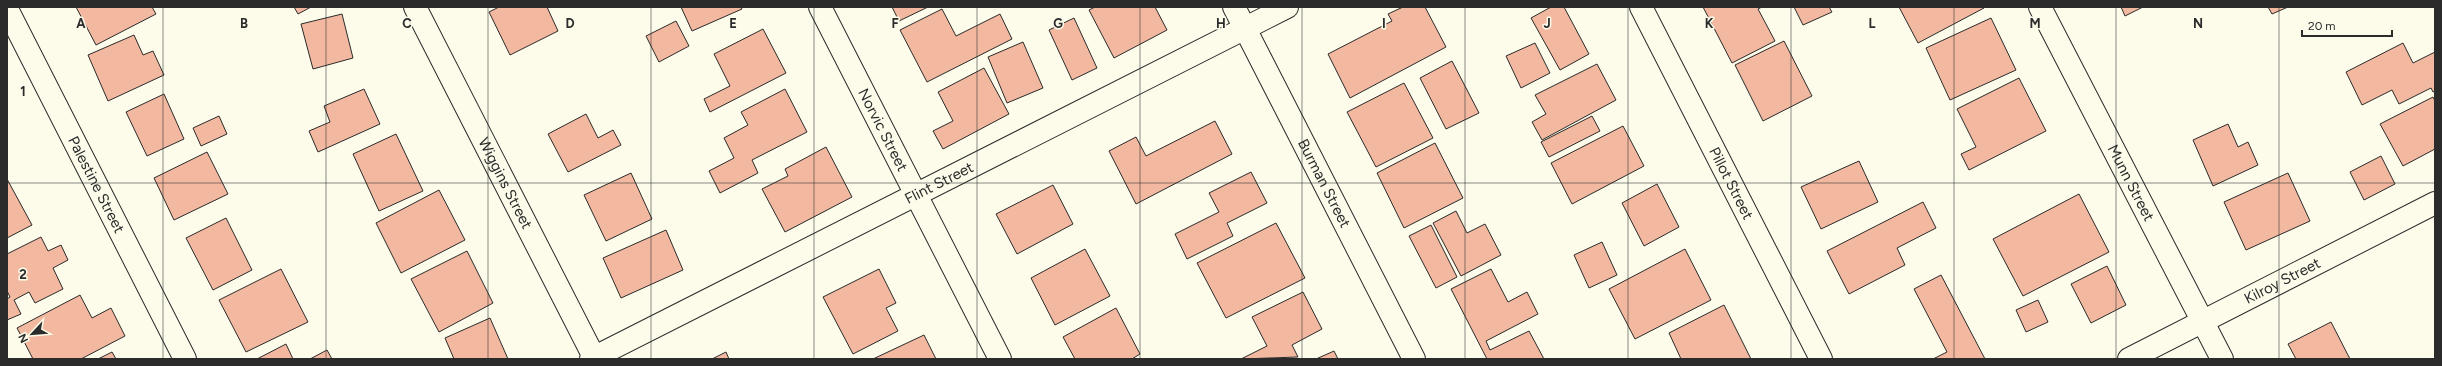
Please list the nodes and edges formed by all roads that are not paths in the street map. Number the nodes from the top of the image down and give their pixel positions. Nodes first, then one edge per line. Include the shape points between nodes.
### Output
1 (416, 7) edge
2 (820, 7) edge
3 (1234, 7) edge
4 (1287, 7) edge
5 (1641, 7) edge
6 (2040, 7) edge
7 (7, 10) edge
8 (1245, 29) junction
9 (916, 195) junction
10 (2435, 203) edge
11 (2202, 322) junction
12 (185, 359) edge
13 (593, 359) edge
14 (1000, 359) edge
15 (1414, 359) edge
16 (1821, 359) edge
17 (2130, 359) edge
18 (2222, 359) edge

1 - 13 street, Wiggins Street
2 - 9 street, Norvic Street
3 - 8 street, Burman Street
4 - 8 street, Flint Street
5 - 16 street, Pillot Street
6 - 11 street, Munn Street
7 - 12 street, Palestine Street
8 - 9 street, Flint Street
8 - 15 street, Burman Street
9 - 13 street, Flint Street
9 - 14 street, Norvic Street
10 - 11 street, Kilroy Street
11 - 17 street, Kilroy Street
11 - 18 street, Munn Street

